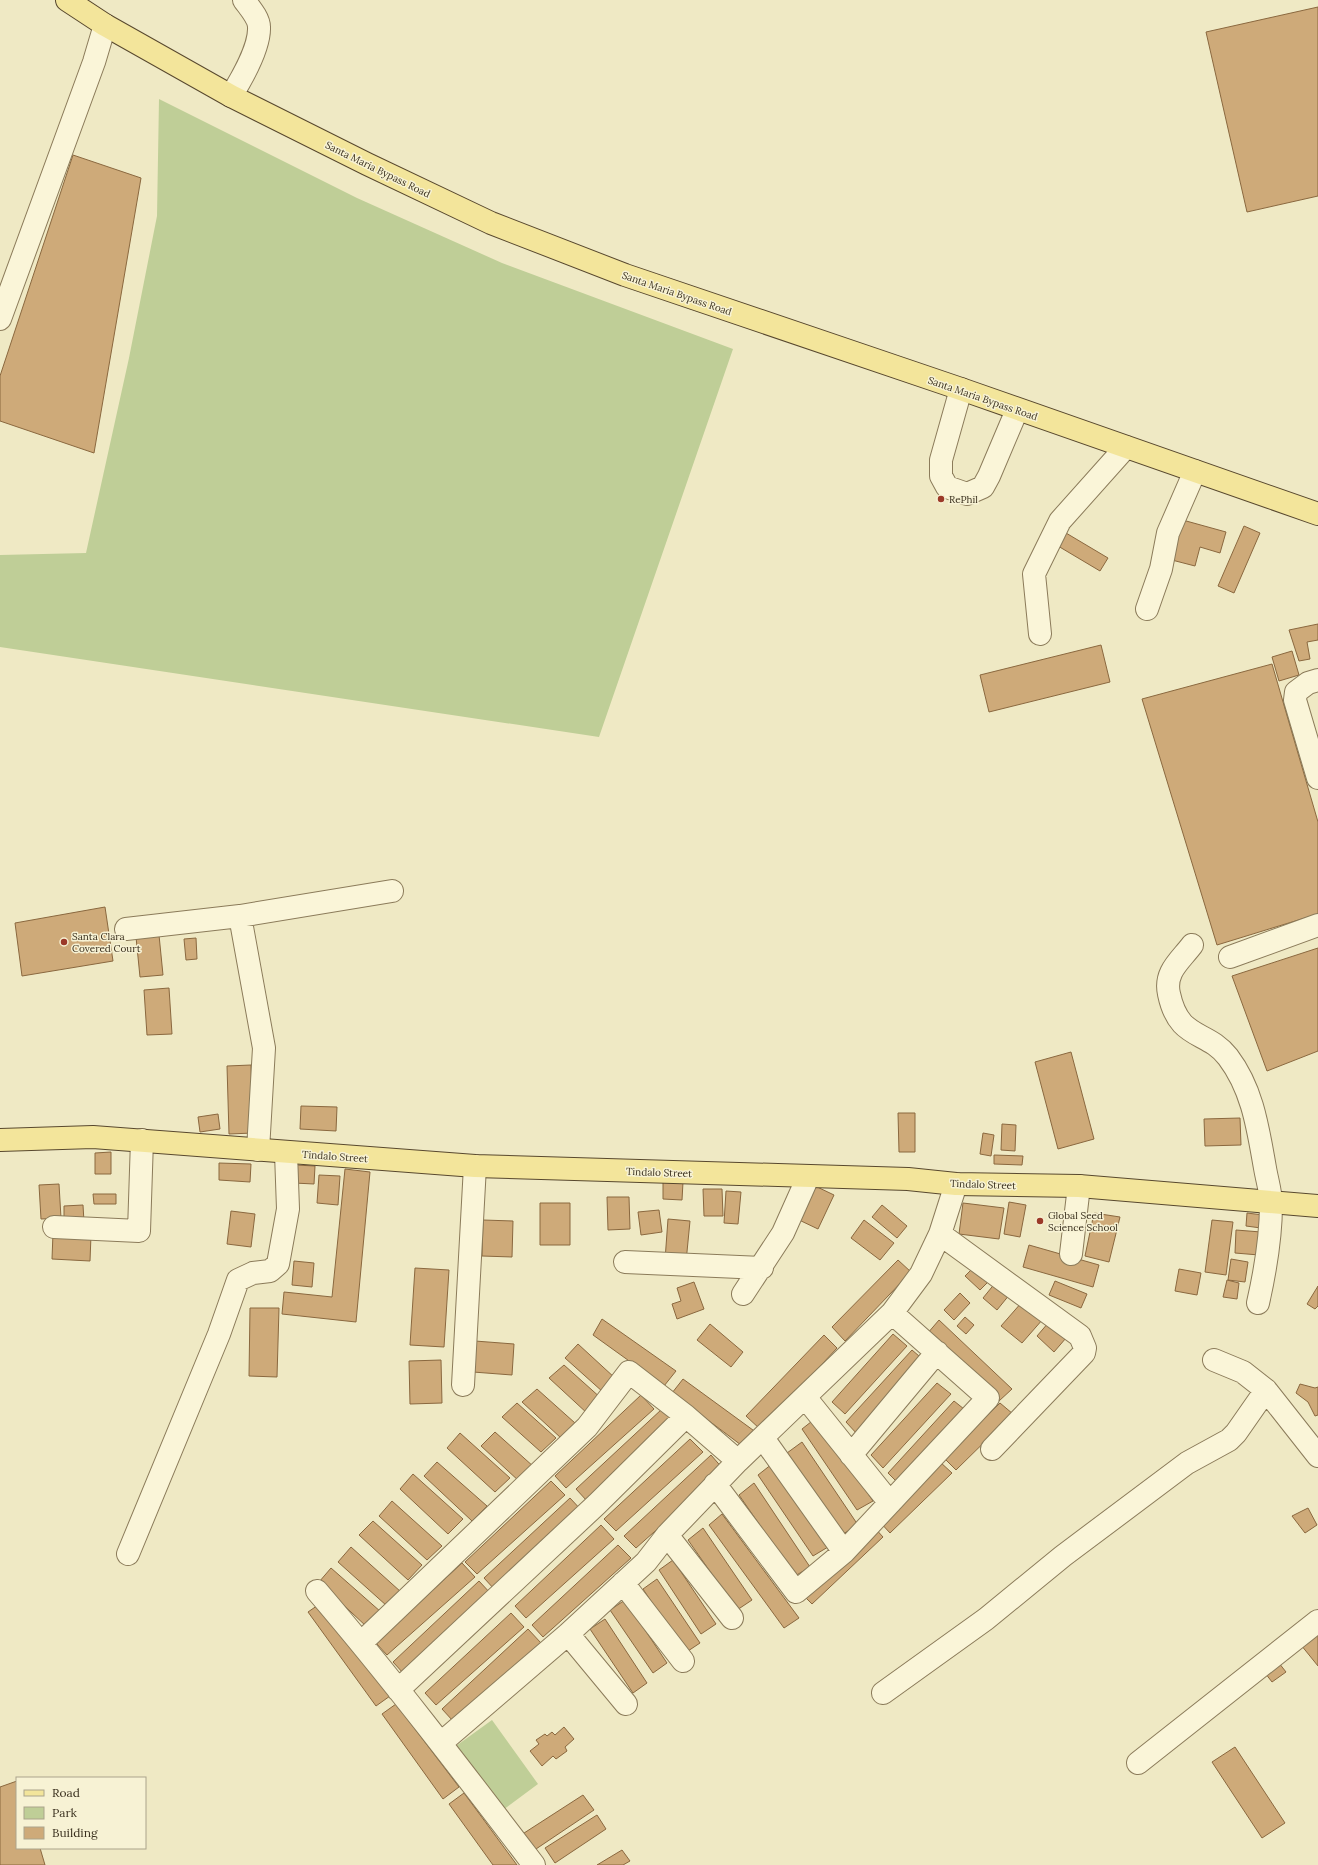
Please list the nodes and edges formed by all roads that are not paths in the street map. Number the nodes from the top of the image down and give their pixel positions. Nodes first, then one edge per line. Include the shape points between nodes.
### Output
1 (67, 0) edge
2 (244, 0) edge
3 (105, 25) junction
4 (231, 96) junction
5 (0, 319) edge
6 (961, 390) junction
7 (1017, 410) junction
8 (1126, 447) junction
9 (1195, 471) junction
10 (1318, 514) edge
11 (1148, 609) dead end
12 (1040, 634) dead end
13 (1318, 680) edge
14 (1318, 778) edge
15 (392, 891) dead end
16 (240, 916) junction
17 (1318, 925) edge
18 (126, 930) dead end
19 (1192, 945) dead end
20 (1230, 956) dead end
21 (0, 1140) edge
22 (142, 1140) junction
23 (258, 1150) junction
24 (286, 1153) junction
25 (475, 1166) junction
26 (808, 1177) junction
27 (956, 1184) junction
28 (1079, 1186) junction
29 (1271, 1203) junction
30 (1318, 1206) edge
31 (54, 1227) dead end
32 (940, 1234) junction
33 (1071, 1254) dead end
34 (625, 1262) dead end
35 (762, 1268) junction
36 (743, 1294) dead end
37 (1258, 1303) dead end
38 (892, 1313) junction
39 (937, 1352) junction
40 (1214, 1360) dead end
41 (463, 1385) dead end
42 (1266, 1390) junction
43 (805, 1396) junction
44 (686, 1416) junction
45 (763, 1438) junction
46 (992, 1449) dead end
47 (851, 1455) junction
48 (1318, 1456) edge
49 (738, 1461) junction
50 (716, 1484) junction
51 (890, 1502) junction
52 (667, 1535) junction
53 (844, 1552) junction
54 (128, 1554) dead end
55 (623, 1583) junction
56 (317, 1591) dead end
57 (732, 1618) dead end
58 (1318, 1621) edge
59 (568, 1634) junction
60 (361, 1642) junction
61 (683, 1661) dead end
62 (398, 1690) junction
63 (883, 1693) dead end
64 (626, 1704) dead end
65 (441, 1743) junction
66 (1138, 1763) dead end
67 (534, 1865) edge

1 - 3 main road, Santa Maria Bypass Road
2 - 4 street via 259,27 248,69
3 - 4 main road, Santa Maria Bypass Road
3 - 5 street via 92,70
4 - 6 main road, Santa Maria Bypass Road via 491,223 625,275
6 - 7 main road, Santa Maria Bypass Road
6 - 7 street via 941,460 941,476 947,487 967,494 983,487
7 - 8 main road, Santa Maria Bypass Road
8 - 9 main road, Santa Maria Bypass Road
8 - 12 street via 1060,521 1034,574
9 - 10 main road, Santa Maria Bypass Road
9 - 11 street via 1168,533 1161,569
13 - 14 street via 1300,688 1296,692 1295,700
15 - 16 street
16 - 18 street
16 - 23 street via 264,1048
17 - 20 street
19 - 29 street via 1170,973 1167,984 1171,1002 1181,1024 1227,1056 1247,1090 1256,1116
21 - 22 main road, Tindalo Street via 93,1137
22 - 23 main road, Tindalo Street
22 - 31 street via 139,1231
23 - 24 main road, Tindalo Street
24 - 25 main road, Tindalo Street
24 - 54 street via 288,1209 278,1264 270,1271 253,1273 238,1280 219,1334
25 - 26 main road, Tindalo Street
25 - 41 street
26 - 27 main road, Tindalo Street via 908,1179
26 - 35 street via 783,1233
27 - 28 main road, Tindalo Street
27 - 32 street
28 - 29 main road, Tindalo Street
28 - 33 street
29 - 30 main road, Tindalo Street
29 - 37 street via 1264,1274
32 - 38 street via 921,1274
32 - 46 street via 1080,1336 1086,1348
34 - 35 street
35 - 36 street
38 - 39 street
38 - 43 street
39 - 47 street
39 - 51 street via 988,1398
40 - 42 street via 1243,1372
42 - 48 street
42 - 63 street via 1236,1434 1229,1440 1187,1463 1063,1556 986,1619
43 - 45 street
43 - 47 street
44 - 49 street
44 - 60 street via 629,1372 587,1427
44 - 62 street via 597,1504
45 - 49 street
45 - 53 street
47 - 51 street
49 - 50 street
50 - 52 street
50 - 53 street via 796,1592
51 - 53 street
52 - 55 street via 646,1562
52 - 57 street
55 - 59 street
55 - 61 street
56 - 60 street
58 - 66 street
59 - 64 street
59 - 65 street
60 - 62 street
62 - 65 street
65 - 67 street

